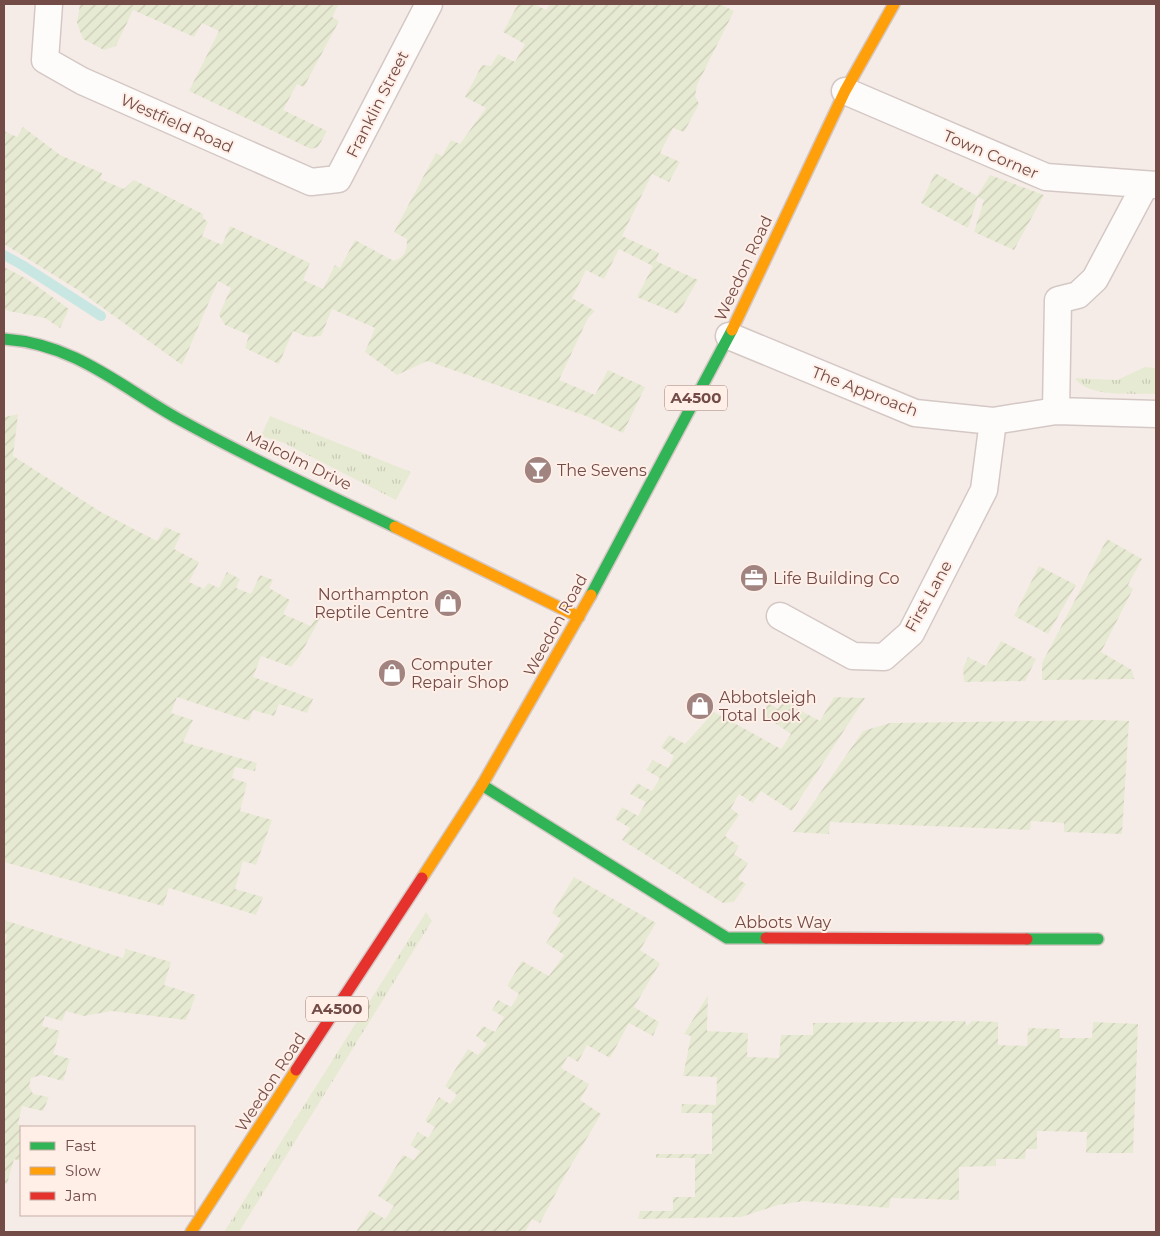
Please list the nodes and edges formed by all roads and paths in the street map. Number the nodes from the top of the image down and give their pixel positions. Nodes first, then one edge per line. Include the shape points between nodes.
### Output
1 (49, 4) edge
2 (429, 4) edge
3 (894, 4) edge
4 (845, 91) junction
5 (310, 182) joint
6 (1151, 185) edge
7 (728, 336) junction
8 (4, 339) edge
9 (1056, 411) junction
10 (1156, 414) edge
11 (993, 421) junction
12 (780, 616) dead end
13 (579, 617) junction
14 (482, 785) junction
15 (1098, 939) dead end
16 (191, 1232) edge

1 - 5 street, Westfield Road via 45,60 82,81
2 - 5 street, Franklin Street via 338,179
3 - 4 main road, Weedon Road / A4500
4 - 6 street, Town Corner via 1046,178
4 - 7 main road, Weedon Road / A4500
6 - 9 street, Town Corner via 1095,280 1078,295 1058,300
7 - 11 street, The Approach via 915,413
7 - 13 main road, Weedon Road / A4500
8 - 13 main road, Malcolm Drive via 44,345 72,356 182,421
9 - 10 street, The Approach
9 - 11 street, The Approach
11 - 12 street, First Lane via 984,490 911,633 884,657 854,656
13 - 14 main road, Weedon Road / A4500
14 - 15 main road, Abbots Way via 727,938
14 - 16 main road, Weedon Road / A4500

